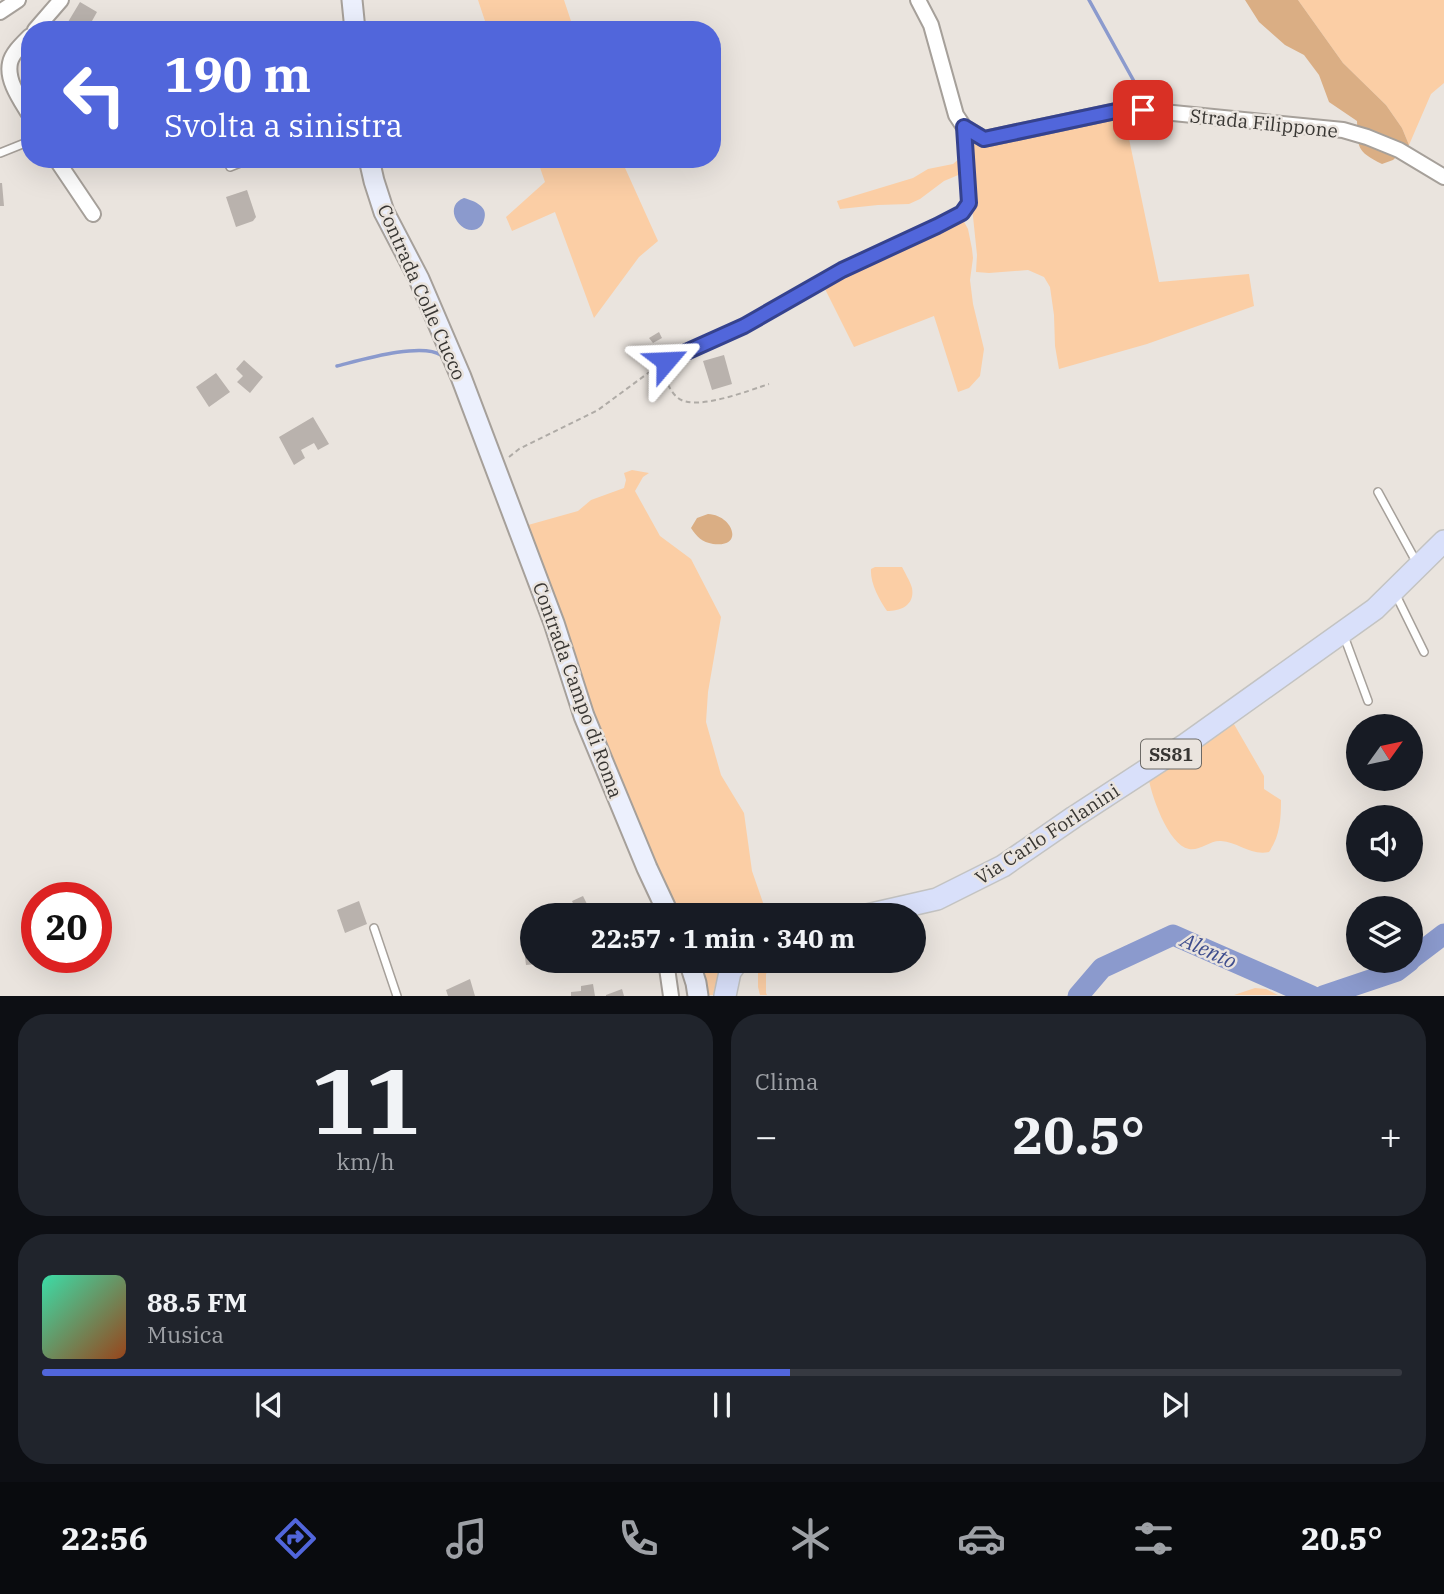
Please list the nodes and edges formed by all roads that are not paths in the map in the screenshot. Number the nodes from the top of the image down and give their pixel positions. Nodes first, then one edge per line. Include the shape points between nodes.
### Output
1 (18, 0) edge
2 (61, 0) edge
3 (352, 0) edge
4 (918, 0) edge
5 (0, 12) edge
6 (43, 21) edge
7 (354, 21) edge
8 (21, 45) edge
9 (21, 98) edge
10 (964, 127) junction
11 (21, 145) edge
12 (0, 153) edge
13 (61, 168) edge
14 (371, 168) edge
15 (1444, 177) edge
16 (93, 214) dead end
17 (663, 363) road end
18 (494, 464) joint
19 (1378, 492) dead end
20 (1444, 541) edge
21 (1418, 566) junction
22 (1393, 591) junction
23 (1343, 632) junction
24 (1424, 652) dead end
25 (1368, 701) dead end
26 (663, 903) edge
27 (923, 903) edge
28 (374, 928) dead end
29 (668, 973) edge
30 (693, 973) edge
31 (730, 973) edge
32 (397, 996) edge
33 (671, 996) edge
34 (698, 996) edge
35 (725, 996) edge

1 - 5 street
2 - 6 street
3 - 7 street
4 - 10 street via 931,25 956,115
8 - 9 street via 10,62 10,77
10 - 15 street, Strada Filippone via 984,139 1116,111 1143,110 1343,130 1399,150
10 - 17 lane via 969,203 962,213
11 - 12 lane
13 - 16 street
14 - 18 street, Contrada Colle Cucco via 384,212 419,279
18 - 26 street, Contrada Campo di Roma via 584,716
19 - 21 lane
20 - 21 main road, Via Carlo Forlanini / SS81
21 - 22 main road, Via Carlo Forlanini / SS81
22 - 23 main road, Via Carlo Forlanini / SS81
22 - 24 lane
23 - 25 lane
23 - 27 main road, Via Carlo Forlanini / SS81 via 1003,866
28 - 32 lane
29 - 33 street
30 - 34 street
31 - 35 main road

